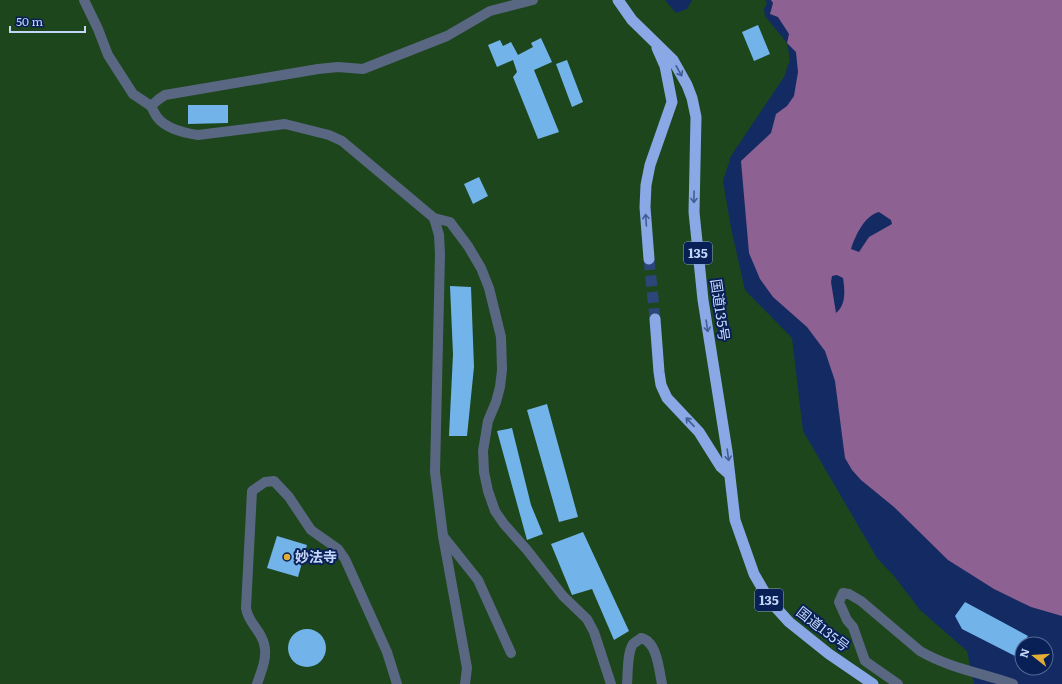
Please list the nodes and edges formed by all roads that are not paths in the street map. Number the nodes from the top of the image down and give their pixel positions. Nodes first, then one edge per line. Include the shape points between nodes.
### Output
1 (84, 0) edge
2 (533, 0) edge
3 (618, 0) edge
4 (654, 41) junction
5 (151, 106) junction
6 (434, 218) junction
7 (649, 259) tunnel mouth
8 (655, 319) tunnel mouth
9 (730, 475) junction
10 (443, 536) junction
11 (511, 653) dead end
12 (257, 684) edge
13 (397, 684) edge
14 (466, 684) edge
15 (611, 684) edge
16 (627, 684) edge
17 (662, 684) edge
18 (873, 684) edge
19 (898, 684) edge
20 (1013, 684) edge

1 - 5 street via 108,55 134,94
2 - 5 street via 490,11 447,36 363,69 318,69 165,95
3 - 4 highway, 国道135号 / 135 via 632,20
7 -> 4 highway, 国道135号 / 135 via 646,185 650,165 672,102 666,66
4 -> 9 highway, 国道135号 / 135 via 673,60 687,85 696,117 694,212 702,300
5 - 6 street via 158,118 185,133 198,135 285,124 329,135 342,142
6 - 10 street via 439,235 440,254 435,472
6 - 15 street via 450,222 481,268 489,288 501,338 500,387 488,421 483,451 484,472 495,511 564,596 587,619 594,632
9 -> 8 highway via 720,467 699,432 667,398 659,372
9 - 18 highway, 国道135号 / 135 via 735,520 754,574 769,600 789,622
10 - 11 street via 478,580
10 - 14 street via 467,668
12 - 13 street via 264,662 264,644 247,616 246,608 252,491 265,482 274,481 289,497 311,530 338,549 345,559 387,652
16 - 17 street via 631,649 641,638 651,643 654,649
19 - 20 street via 865,661 853,627 840,608 839,602 843,593 861,601 930,657 957,668

